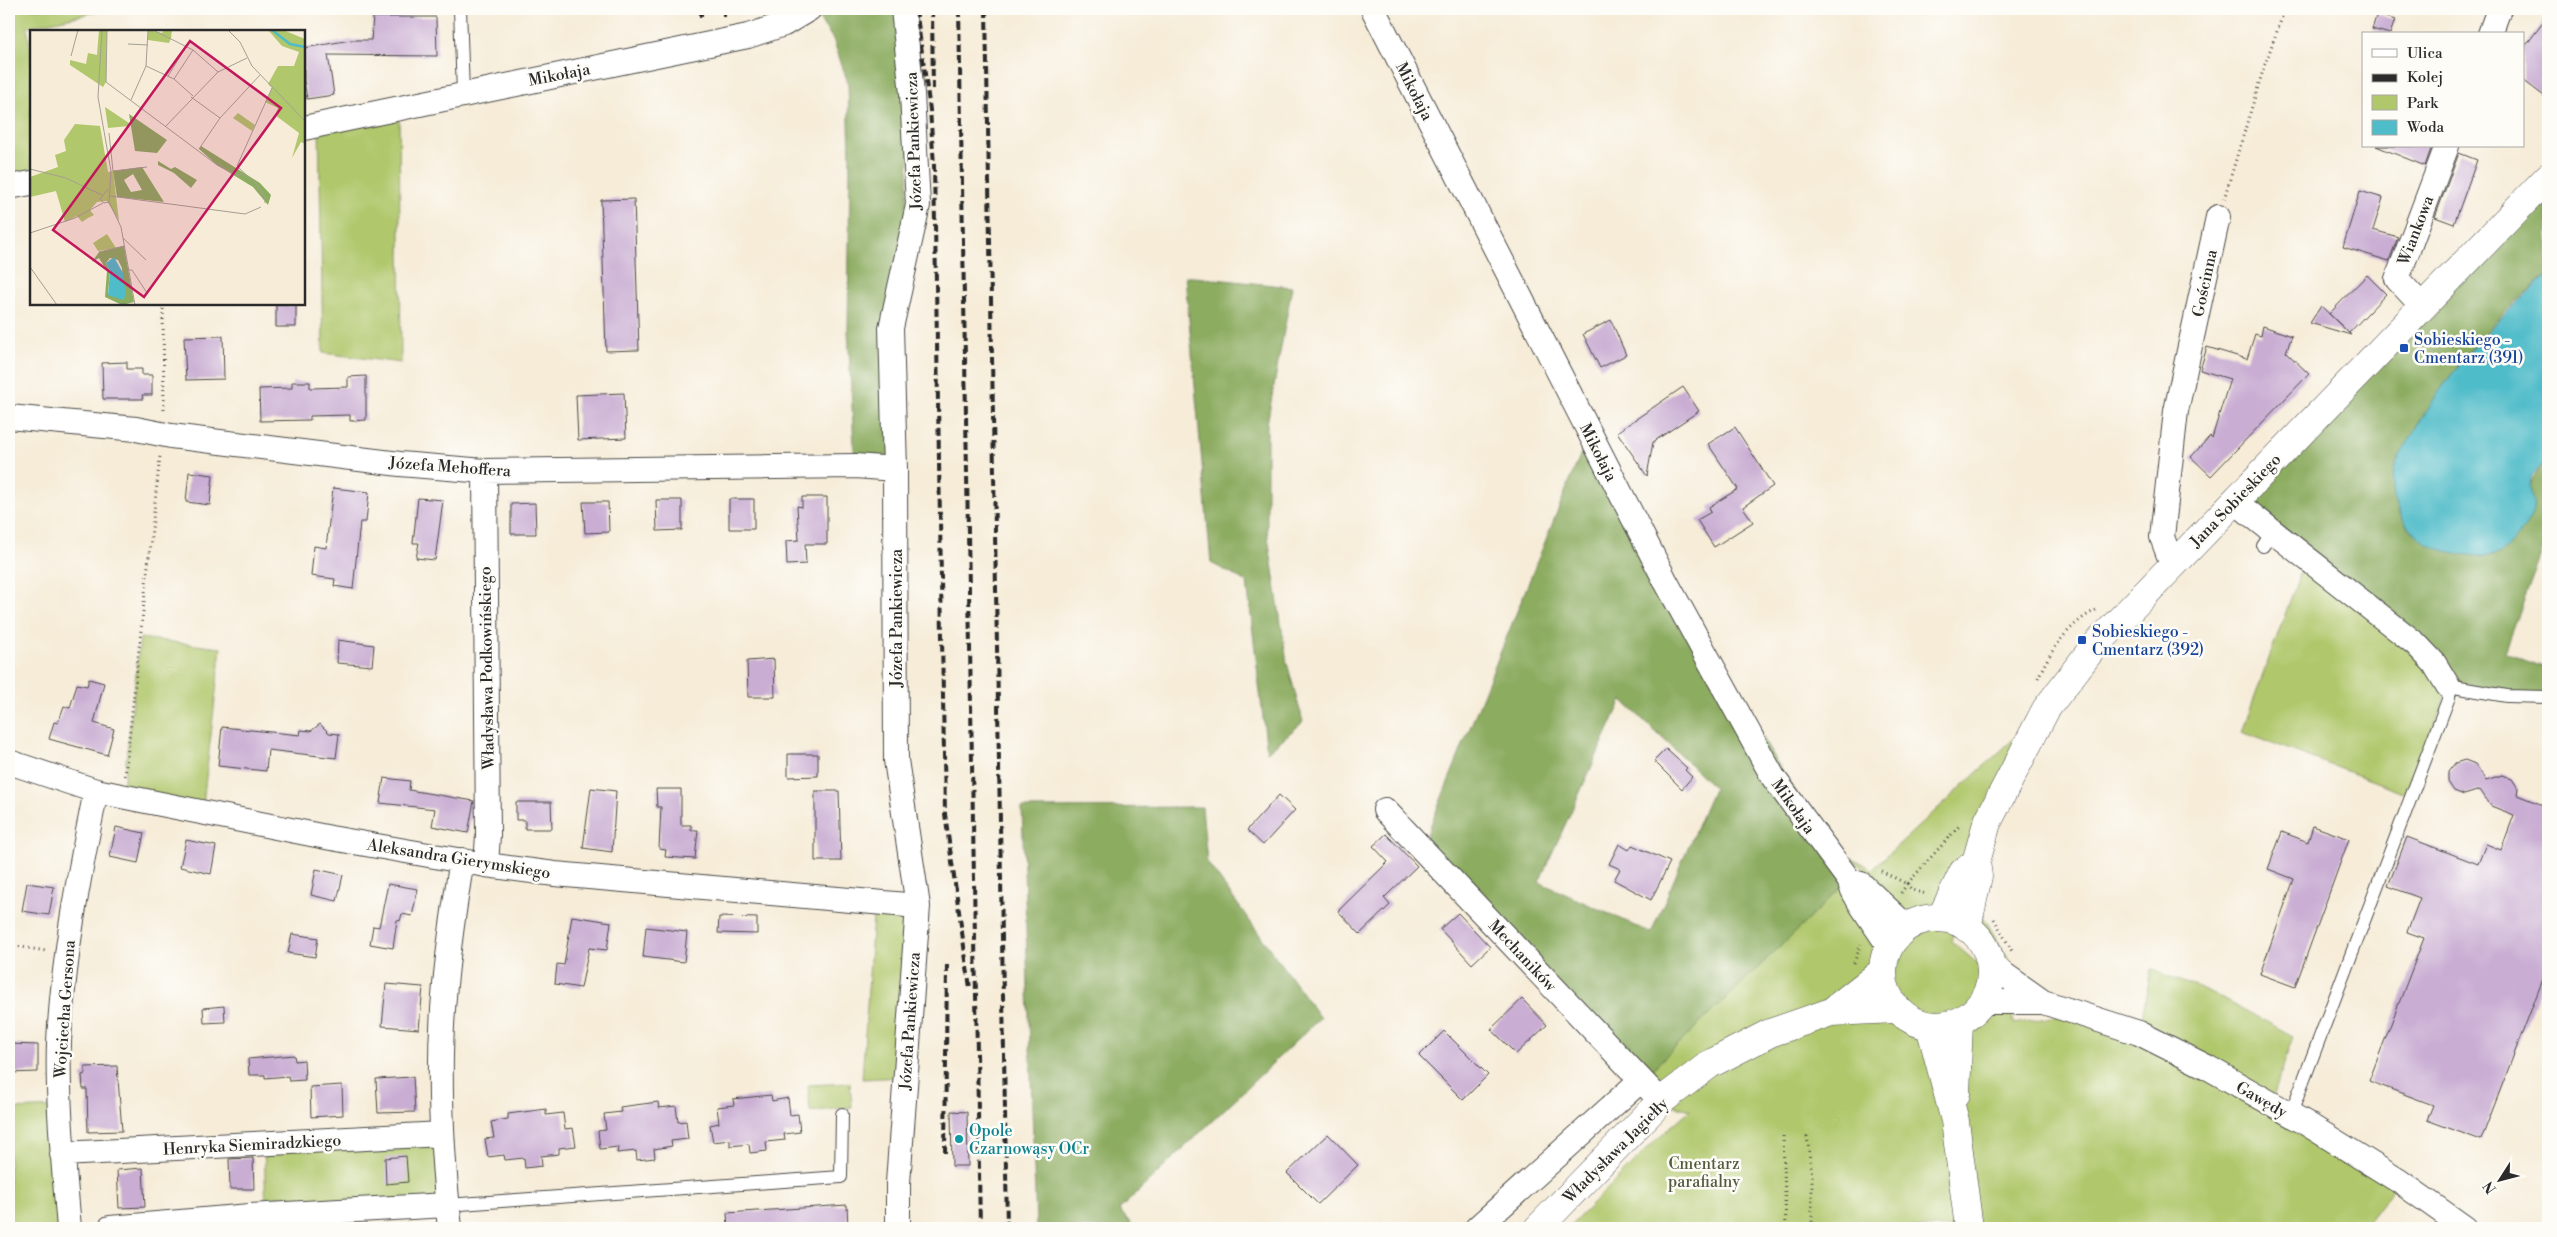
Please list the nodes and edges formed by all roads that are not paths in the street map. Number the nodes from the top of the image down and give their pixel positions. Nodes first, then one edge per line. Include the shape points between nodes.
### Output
1 (460, 9) edge
2 (809, 9) edge
3 (903, 9) edge
4 (1374, 9) edge
5 (2499, 9) edge
6 (2491, 32) edge
7 (463, 94) junction
8 (305, 128) edge
9 (2446, 148) edge
10 (2548, 177) edge
11 (30, 183) edge
12 (9, 186) edge
13 (2218, 217) road end
14 (2423, 307) junction
15 (9, 416) edge
16 (895, 469) junction
17 (485, 471) junction
18 (2234, 502) junction
19 (2172, 564) junction
20 (2448, 686) junction
21 (2548, 697) edge
22 (9, 762) edge
23 (96, 791) junction
24 (1384, 810) dead end
25 (462, 860) junction
26 (1976, 862) junction
27 (486, 865) junction
28 (1849, 880) junction
29 (918, 906) junction
30 (1938, 906) junction
31 (1907, 927) junction
32 (1967, 928) junction
33 (1886, 959) junction
34 (2003, 961) junction
35 (1982, 1002) junction
36 (2043, 1002) junction
37 (1897, 1009) junction
38 (1831, 1012) junction
39 (1959, 1022) junction
40 (1930, 1026) junction
41 (1641, 1080) junction
42 (1661, 1101) junction
43 (842, 1114) dead end
44 (2290, 1116) junction
45 (1955, 1121) junction
46 (442, 1134) junction
47 (62, 1154) junction
48 (447, 1205) junction
49 (69, 1228) edge
50 (110, 1228) edge
51 (450, 1228) edge
52 (898, 1228) edge
53 (1477, 1228) edge
54 (1538, 1228) edge
55 (1968, 1228) edge
56 (2465, 1228) edge

1 - 7 lane
2 - 7 street, Mikołaja via 784,24 748,36
3 - 16 street, Józefa Pankiewicza via 918,205 891,328
4 - 28 street, Mikołaja via 1683,614 1774,777
5 - 6 street
7 - 8 street, Mikołaja
9 - 14 street, Wiankowa via 2397,279
10 - 14 street, Jana Sobieskiego
11 - 12 street
13 - 19 street, Gościnna via 2176,411 2162,537
14 - 18 street, Jana Sobieskiego
15 - 17 street, Józefa Mehoffera via 136,429 400,464
16 - 17 street, Józefa Mehoffera via 855,466
16 - 29 street, Józefa Pankiewicza via 896,760
17 - 27 street, Władysława Podkowińskiego
18 - 19 street, Jana Sobieskiego
18 - 20 street via 2268,539 2416,644 2434,663
19 - 26 street, Jana Sobieskiego via 2092,649 2046,709 1987,823
20 - 21 lane via 2507,696
20 - 44 lane via 2449,697
22 - 23 street, Aleksandra Gierymskiego
23 - 25 street, Aleksandra Gierymskiego via 331,838
23 - 47 street, Wojciecha Gersona via 66,954 59,1043
24 - 41 street, Mechaników
25 - 27 street, Aleksandra Gierymskiego
25 - 46 street via 445,986 440,1089
26 - 30 street, Jana Sobieskiego via 1963,872
26 - 32 street, Jana Sobieskiego via 1978,876
27 - 29 street, Aleksandra Gierymskiego
28 - 31 street, Mikołaja via 1862,884
28 - 33 street, Mikołaja via 1852,892 1874,922
29 - 52 street, Józefa Pankiewicza via 898,1183
30 - 31 street via 1924,920
30 - 32 street
31 - 33 street via 1897,936
32 - 34 street via 1979,938 1986,951
33 - 37 street via 1889,998
33 - 38 street, Władysława Jagiełły
34 - 35 street
34 - 36 street, Gawędy
35 - 36 street, Gawędy
35 - 39 street
36 - 44 street, Gawędy via 2139,1033 2207,1067
37 - 38 street, Władysława Jagiełły
37 - 40 street via 1912,1020
38 - 42 street, Władysława Jagiełły via 1736,1050 1710,1064
39 - 40 street
39 - 45 street
40 - 45 street
41 - 42 street, Mechaników
41 - 53 street
42 - 54 street, Władysława Jagiełły
43 - 48 lane via 841,1177
44 - 56 street, Gawędy via 2399,1182
45 - 55 street
46 - 47 street, Henryka Siemiradzkiego
46 - 48 street
47 - 49 street, Wojciecha Gersona
48 - 50 street
48 - 51 street

